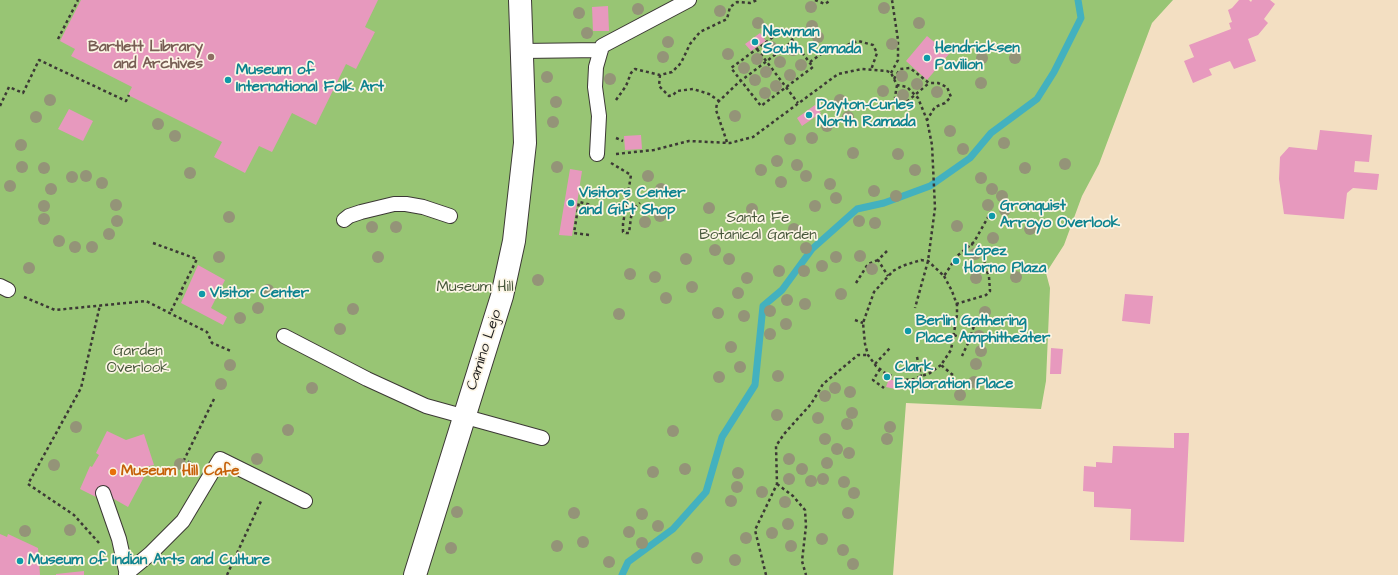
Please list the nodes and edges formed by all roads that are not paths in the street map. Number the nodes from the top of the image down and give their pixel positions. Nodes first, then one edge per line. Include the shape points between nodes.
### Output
1 (520, 0) edge
2 (689, 0) edge
3 (601, 50) junction
4 (522, 51) junction
5 (598, 154) road end
6 (450, 216) dead end
7 (344, 220) dead end
8 (284, 336) dead end
9 (463, 417) junction
10 (542, 438) dead end
11 (103, 492) dead end
12 (305, 501) dead end
13 (126, 574) edge
14 (415, 575) edge

1 - 4 street, Camino Lejo
2 - 3 lane via 602,46
3 - 4 lane
3 - 5 lane via 596,66 595,87 599,116
4 - 9 street, Camino Lejo via 525,143 514,241 502,296
6 - 7 lane via 423,207 394,204 361,212
8 - 9 lane via 366,379 426,406
9 - 10 lane
9 - 14 street, Camino Lejo
11 - 13 lane via 119,539
12 - 13 lane via 220,459 183,520

